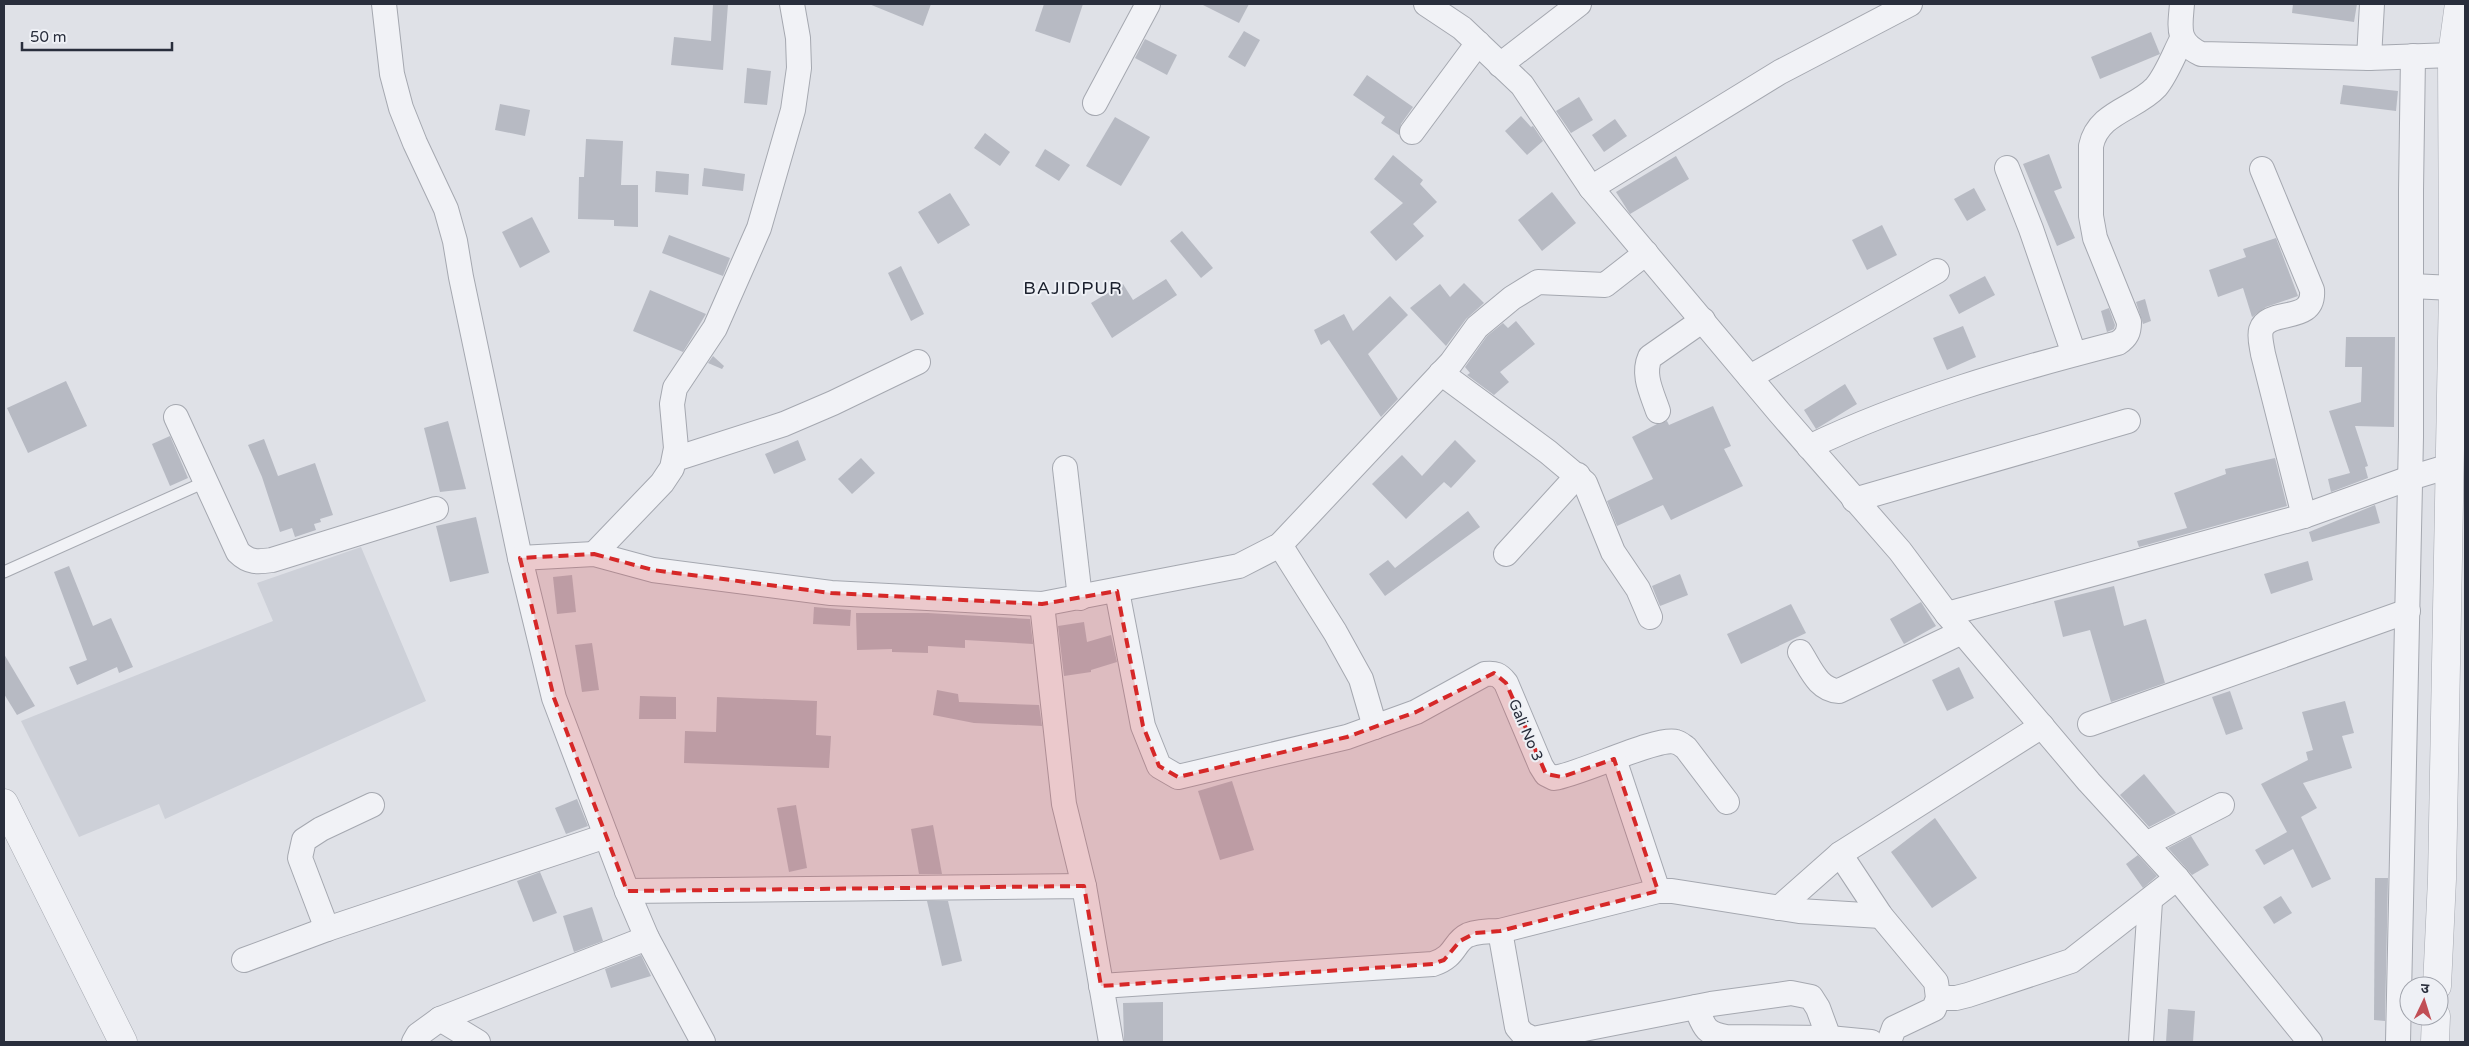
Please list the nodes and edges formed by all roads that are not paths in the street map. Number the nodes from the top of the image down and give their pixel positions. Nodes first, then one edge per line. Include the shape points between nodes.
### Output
1 (384, 4) edge
2 (792, 4) edge
3 (1148, 4) edge
4 (1426, 4) edge
5 (1579, 4) edge
6 (1910, 4) edge
7 (2182, 4) edge
8 (2372, 4) edge
9 (2459, 4) edge
10 (2182, 39) junction
11 (1478, 43) junction
12 (2452, 54) junction
13 (2413, 56) junction
14 (2368, 58) junction
15 (1500, 65) junction
16 (1095, 103) dead end
17 (1412, 132) dead end
18 (2007, 168) dead end
19 (2262, 169) dead end
20 (1591, 188) junction
21 (1646, 253) junction
22 (1938, 271) dead end
23 (2411, 286) junction
24 (2453, 288) junction
25 (1703, 320) junction
26 (2459, 338) edge
27 (2074, 354) junction
28 (918, 362) dead end
29 (1441, 373) junction
30 (1750, 376) junction
31 (1658, 411) dead end
32 (176, 417) dead end
33 (2128, 421) dead end
34 (1809, 447) junction
35 (675, 459) junction
36 (2450, 466) junction
37 (1065, 468) dead end
38 (1578, 475) junction
39 (2410, 478) junction
40 (205, 482) junction
41 (1854, 500) junction
42 (436, 509) dead end
43 (2304, 516) junction
44 (1280, 545) junction
45 (594, 554) junction
46 (1506, 554) dead end
47 (520, 558) junction
48 (4, 572) edge
49 (1117, 591) junction
50 (1080, 598) junction
51 (1042, 604) junction
52 (2408, 612) junction
53 (1947, 614) junction
54 (1650, 617) dead end
55 (1962, 632) junction
56 (1800, 652) dead end
57 (2090, 724) dead end
58 (2042, 726) junction
59 (1375, 727) junction
60 (1614, 760) junction
61 (1727, 802) dead end
62 (4, 803) edge
63 (372, 805) dead end
64 (2222, 805) dead end
65 (606, 836) junction
66 (2146, 844) junction
67 (1840, 854) junction
68 (2177, 878) junction
69 (1084, 886) junction
70 (627, 891) junction
71 (1658, 891) junction
72 (2150, 900) junction
73 (1779, 908) junction
74 (1881, 916) junction
75 (327, 929) junction
76 (1500, 931) junction
77 (648, 938) junction
78 (244, 960) dead end
79 (2437, 976) edge
80 (1101, 986) junction
81 (1938, 998) junction
82 (1696, 1007) junction
83 (440, 1019) junction
84 (2436, 1026) edge
85 (1522, 1038) edge
86 (1829, 1038) junction
87 (123, 1042) edge
88 (414, 1042) edge
89 (478, 1042) edge
90 (703, 1042) edge
91 (1111, 1042) edge
92 (1871, 1042) edge
93 (1889, 1042) edge
94 (2141, 1042) edge
95 (2310, 1042) edge
96 (2398, 1042) edge
97 (2435, 1042) edge

1 - 47 street via 392,74 402,108 446,209 455,241
2 - 35 street via 799,68 793,110 760,228 715,328 675,388 672,404
3 - 16 street
4 - 11 street
5 - 15 street
6 - 20 street via 1780,72
7 - 10 street
8 - 14 street
9 - 12 street
10 - 14 street via 2188,48 2201,54
10 - 27 street via 2156,86 2147,95 2117,111 2093,136 2091,204 2095,238 2126,312 2129,331 2126,338 2118,343
11 - 15 street
11 - 17 street
12 - 13 street
12 - 24 street
13 - 14 street
13 - 23 street
15 - 20 street via 1522,85
18 - 27 street
19 - 43 street via 2313,298 2301,311 2266,323 2261,330 2263,354
20 - 21 street
21 - 25 street
21 - 29 street via 1605,285 1547,281 1531,285 1477,327
22 - 30 street
23 - 24 street
23 - 39 street
24 - 26 street
25 - 30 street
25 - 31 street via 1650,357 1646,375
26 - 36 street
27 - 34 street via 2012,370 1867,420
28 - 35 street via 784,424
29 - 38 street
29 - 44 street
30 - 34 street
32 - 40 street
33 - 41 street
34 - 41 street
35 - 45 street via 662,483
36 - 39 street
36 - 79 street
37 - 50 street
38 - 46 street
38 - 54 street via 1584,482 1613,552 1638,589
39 - 43 street
39 - 52 street
40 - 42 street via 238,552 255,562 272,560
40 - 48 lane
41 - 53 street via 1900,551
43 - 53 street
44 - 49 street via 1239,566
44 - 59 street via 1336,632 1361,679
45 - 47 street
45 - 51 street via 653,570 830,593
47 - 65 street via 554,698
49 - 50 street
49 - 59 street via 1142,726 1160,766 1167,772 1178,777 1187,776 1330,742
50 - 51 street
51 - 69 street via 1064,804
52 - 57 street
52 - 96 street
53 - 55 street
55 - 56 street via 1839,691 1821,685
55 - 58 street
58 - 66 street
58 - 67 street
59 - 60 street, Gali No 3 via 1416,712 1475,679 1494,673 1506,683 1546,774 1562,777
60 - 61 street via 1655,744 1677,742 1686,748
60 - 71 street
62 - 87 street
63 - 75 street via 304,840 300,858
64 - 66 street
65 - 70 street
65 - 75 street
66 - 68 street
67 - 73 street
67 - 74 street
68 - 72 street
68 - 95 street
69 - 70 street
69 - 80 street
70 - 77 street
71 - 73 street
71 - 76 street
72 - 81 street via 2070,961 1968,995
72 - 94 street
73 - 74 street
74 - 81 street via 1936,982
75 - 78 street
76 - 80 street via 1466,935 1452,954 1433,964
76 - 85 street via 1517,1027
77 - 83 street
77 - 90 street
80 - 91 street
81 - 93 street via 1929,1014 1894,1028
82 - 85 street via 1533,1039
82 - 86 street via 1705,1029 1713,1035
82 - 86 street via 1802,994 1811,997 1818,1008
83 - 88 street via 418,1035
83 - 89 street
84 - 97 street
86 - 92 street

